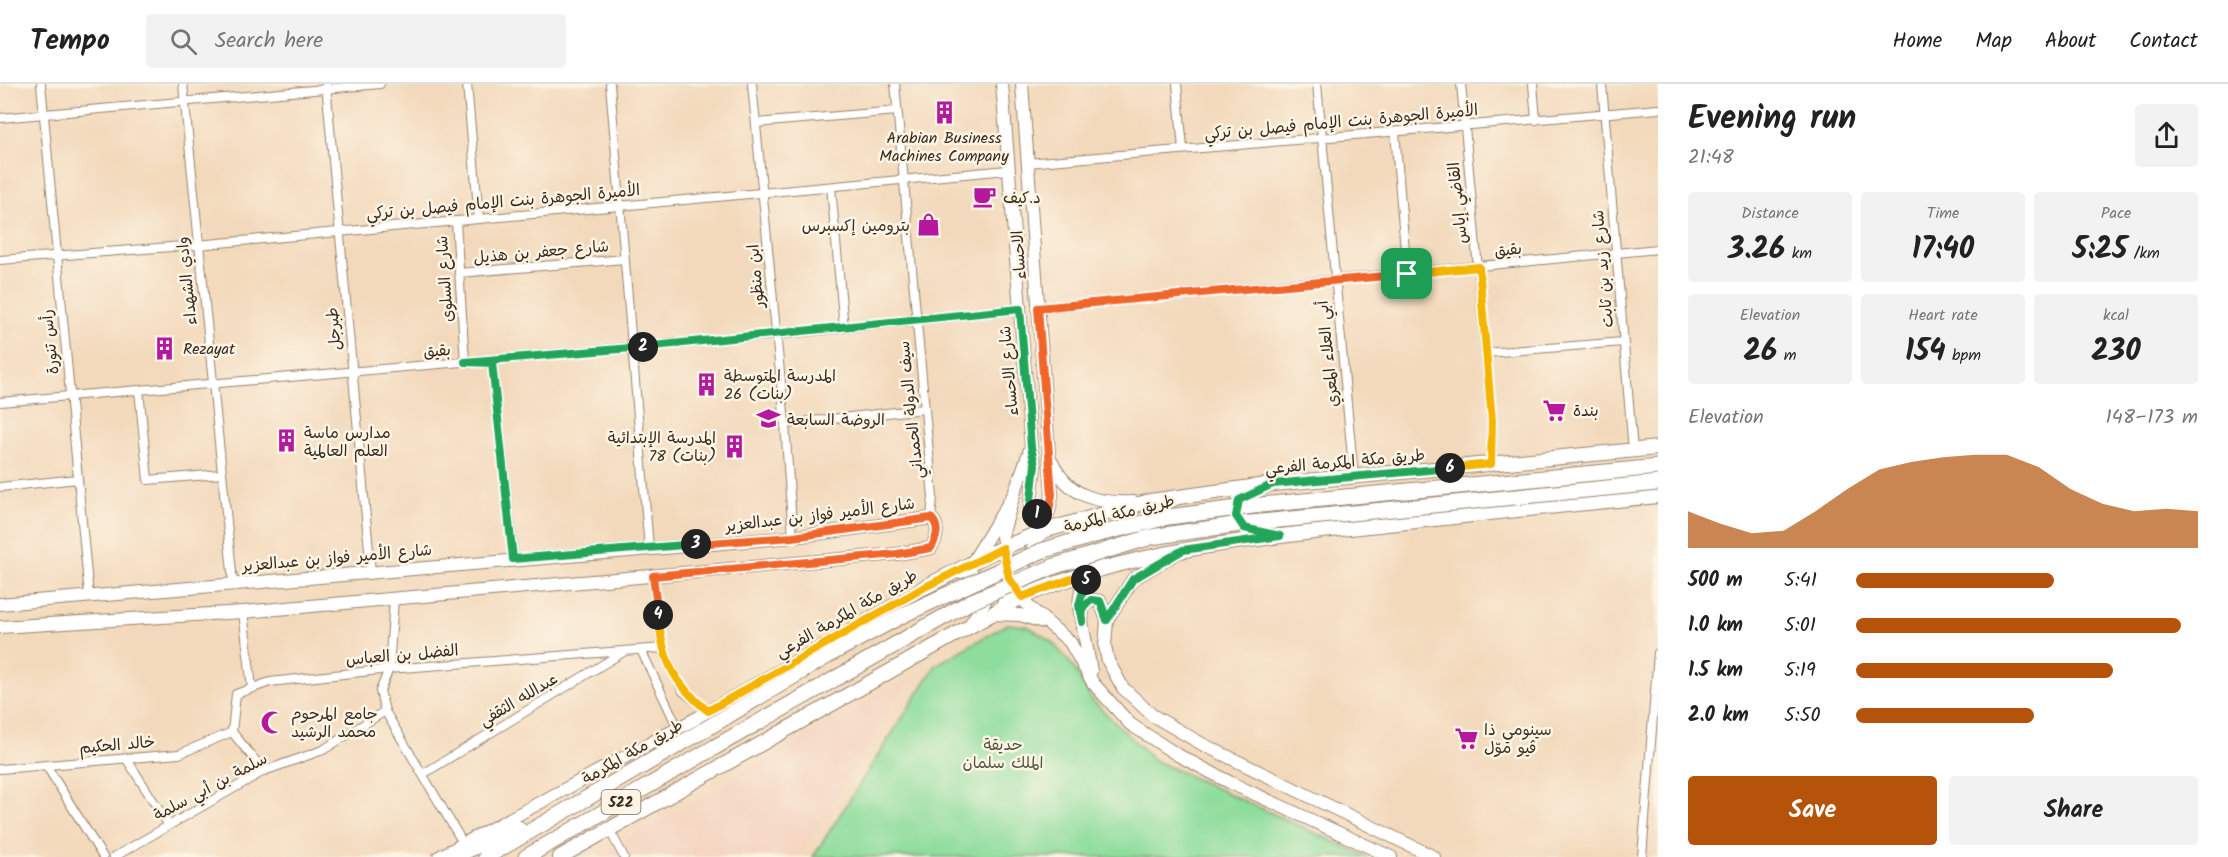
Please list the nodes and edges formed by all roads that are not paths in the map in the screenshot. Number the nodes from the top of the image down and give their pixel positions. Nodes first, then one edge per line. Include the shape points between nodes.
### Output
1 (41, 84) edge
2 (183, 84) edge
3 (251, 84) edge
4 (380, 84) edge
5 (467, 84) edge
6 (610, 84) edge
7 (752, 84) edge
8 (895, 84) edge
9 (1002, 84) edge
10 (1022, 84) edge
11 (1177, 84) edge
12 (1317, 84) edge
13 (1461, 84) edge
14 (1533, 84) edge
15 (1602, 84) edge
16 (326, 87) edge
17 (252, 95) junction
18 (184, 101) junction
19 (1658, 109) edge
20 (897, 111) junction
21 (44, 113) junction
22 (1604, 114) junction
23 (0, 118) edge
24 (1536, 120) junction
25 (756, 123) junction
26 (1465, 126) junction
27 (1395, 132) junction
28 (1322, 138) junction
29 (1183, 149) junction
30 (1027, 163) junction
31 (1008, 170) junction
32 (904, 180) junction
33 (831, 187) junction
34 (763, 193) junction
35 (620, 205) junction
36 (479, 219) junction
37 (456, 221) junction
38 (339, 232) junction
39 (197, 246) junction
40 (1658, 249) edge
41 (1614, 254) junction
42 (56, 256) junction
43 (625, 259) junction
44 (0, 261) edge
45 (1479, 267) junction
46 (459, 273) junction
47 (1407, 274) junction
48 (1334, 280) junction
49 (1038, 308) junction
50 (1020, 309) junction
51 (916, 319) junction
52 (844, 328) junction
53 (776, 335) junction
54 (1623, 342) junction
55 (633, 348) junction
56 (1485, 354) junction
57 (465, 362) junction
58 (352, 371) junction
59 (212, 384) junction
60 (139, 390) junction
61 (69, 396) junction
62 (0, 402) edge
63 (924, 409) junction
64 (785, 424) junction
65 (1031, 447) junction
66 (1658, 448) edge
67 (1632, 451) junction
68 (1049, 456) junction
69 (1491, 464) junction
70 (1658, 467) edge
71 (221, 474) junction
72 (1354, 478) junction
73 (78, 479) junction
74 (1658, 483) edge
75 (1273, 484) junction
76 (0, 487) edge
77 (1014, 494) junction
78 (1658, 496) edge
79 (1178, 497) junction
80 (1150, 501) junction
81 (1049, 511) junction
82 (931, 518) junction
83 (1043, 531) junction
84 (1280, 536) junction
85 (793, 537) junction
86 (649, 548) junction
87 (1003, 548) junction
88 (1183, 550) junction
89 (513, 559) junction
90 (972, 563) junction
91 (954, 571) junction
92 (371, 572) junction
93 (1090, 572) junction
94 (653, 576) junction
95 (233, 582) junction
96 (1013, 583) junction
97 (923, 588) joint
98 (89, 596) junction
99 (1022, 597) junction
100 (394, 599) junction
101 (0, 604) edge
102 (243, 612) junction
103 (996, 612) junction
104 (1107, 620) junction
105 (1082, 622) junction
106 (1047, 623) junction
107 (969, 626) junction
108 (0, 627) edge
109 (662, 648) junction
110 (628, 650) junction
111 (642, 652) junction
112 (1658, 653) edge
113 (389, 669) junction
114 (252, 688) junction
115 (1100, 691) junction
116 (385, 711) junction
117 (708, 711) junction
118 (677, 726) junction
119 (232, 732) junction
120 (126, 758) junction
121 (46, 765) junction
122 (0, 769) edge
123 (264, 771) junction
124 (423, 774) junction
125 (597, 792) junction
126 (168, 824) junction
127 (1371, 826) junction
128 (609, 829) junction
129 (463, 843) junction
130 (1361, 843) junction
131 (103, 857) edge
132 (114, 857) edge
133 (439, 857) edge
134 (452, 857) edge
135 (486, 857) edge
136 (526, 857) edge
137 (560, 857) edge
138 (624, 857) edge
139 (1391, 857) edge
140 (1434, 857) edge
141 (1642, 857) edge

1 - 21 street, رأس تنورة
2 - 18 street, وادي الشهداء
3 - 17 street
4 - 16 street
5 - 36 street
6 - 35 street
7 - 25 street, ابن منظور
8 - 20 street, سيف الدولة الحمداني
9 - 31 main road, شارع الاحساء
10 - 30 main road, الاحساء
11 - 29 street
12 - 28 street, أبي العلاء المعري
13 - 26 street, القاضي إياس
14 - 24 street
15 - 22 street, شارع زيد بن ثابت
16 - 17 street
16 - 38 street, طبرجل
17 - 18 street
18 - 21 street
18 - 39 street, وادي الشهداء
19 - 22 street, الأميرة الجوهرة بنت الإمام فيصل بن تركي
20 - 25 street
20 - 32 street, سيف الدولة الحمداني
21 - 23 street
21 - 42 street, رأس تنورة
22 - 24 street, الأميرة الجوهرة بنت الإمام فيصل بن تركي
22 - 41 street, شارع زيد بن ثابت
24 - 26 street, الأميرة الجوهرة بنت الإمام فيصل بن تركي
25 - 34 street, ابن منظور
26 - 27 street, الأميرة الجوهرة بنت الإمام فيصل بن تركي
26 - 45 street, القاضي إياس
27 - 28 street, الأميرة الجوهرة بنت الإمام فيصل بن تركي
27 - 47 street
28 - 29 street, الأميرة الجوهرة بنت الإمام فيصل بن تركي
28 - 48 street, أبي العلاء المعري
29 - 30 street, الأميرة الجوهرة بنت الإمام فيصل بن تركي
30 - 49 main road, الاحساء
31 - 32 street, الأميرة الجوهرة بنت الإمام فيصل بن تركي
31 - 50 main road, شارع الاحساء
32 - 33 street, الأميرة الجوهرة بنت الإمام فيصل بن تركي
32 - 51 street, سيف الدولة الحمداني
33 - 34 street, الأميرة الجوهرة بنت الإمام فيصل بن تركي
33 - 52 street
34 - 35 street, الأميرة الجوهرة بنت الإمام فيصل بن تركي
34 - 53 street, ابن منظور
35 - 36 street, الأميرة الجوهرة بنت الإمام فيصل بن تركي
35 - 43 street
36 - 37 street, الأميرة الجوهرة بنت الإمام فيصل بن تركي
37 - 38 street, الأميرة الجوهرة بنت الإمام فيصل بن تركي
37 - 46 street, شارع السلوى
38 - 39 street, الأميرة الجوهرة بنت الإمام فيصل بن تركي
38 - 58 street, طبرجل
39 - 42 street, الأميرة الجوهرة بنت الإمام فيصل بن تركي
39 - 59 street, وادي الشهداء
40 - 41 street, بقيق
41 - 45 street, بقيق
41 - 54 street, شارع زيد بن ثابت
42 - 44 street, الأميرة الجوهرة بنت الإمام فيصل بن تركي
42 - 61 street, رأس تنورة
43 - 46 street, شارع جعفر بن هذيل
43 - 55 street
45 - 47 street, بقيق
45 - 56 street, القاضي إياس
46 - 57 street, شارع السلوى
47 - 48 street, بقيق
48 - 49 street, بقيق
48 - 72 street, أبي العلاء المعري
49 - 68 main road, الاحساء
50 - 51 street, بقيق
50 - 65 main road, شارع الاحساء
51 - 52 street, بقيق
51 - 63 street, سيف الدولة الحمداني
52 - 53 street, بقيق
53 - 55 street, بقيق
53 - 64 street, ابن منظور
54 - 56 street
54 - 67 street, شارع زيد بن ثابت
55 - 57 street, بقيق
55 - 86 street
56 - 69 street, القاضي إياس via 1492,421
57 - 58 street, بقيق
57 - 89 street via 492,363
58 - 59 street, بقيق
58 - 92 street, طبرجل
59 - 60 street, بقيق
59 - 71 street, وادي الشهداء
60 - 61 street, بقيق
60 - 71 street via 148,480
61 - 62 street, بقيق
61 - 73 street, رأس تنورة
63 - 64 street
63 - 82 street, سيف الدولة الحمداني via 933,497
64 - 85 street, ابن منظور
65 - 77 main road
65 - 81 main road, شارع الاحساء via 1035,465 1030,508 1035,514
66 - 67 main road, طريق مكة المكرمة الفرعي
67 - 69 main road, طريق مكة المكرمة الفرعي
68 - 80 main road via 1070,487 1093,500
68 - 81 main road, الاحساء
69 - 72 main road, طريق مكة المكرمة الفرعي
70 - 125 highway, طريق مكة المكرمة / 522, bridge via 1168,517 1041,551 834,652
71 - 95 street, وادي الشهداء
72 - 75 main road, طريق مكة المكرمة الفرعي
73 - 76 street
73 - 98 street, رأس تنورة
74 - 136 highway, طريق مكة المكرمة / 522, bridge via 1240,524 1151,537 1055,566 970,602
75 - 79 main road, طريق مكة المكرمة الفرعي
75 - 84 main road via 1239,500 1236,516 1244,528
77 - 87 main road via 1002,536
77 - 90 main road
78 - 84 main road
79 - 80 main road, طريق مكة المكرمة الفرعي
79 - 93 main road via 1122,534
80 - 83 main road, طريق مكة المكرمة الفرعي
81 - 83 main road
82 - 85 main road, شارع الأمير فواز بن عبدالعزير
82 - 94 main road, شارع الأمير فواز بن عبدالعزير via 937,527 931,548
83 - 87 main road, طريق مكة المكرمة الفرعي
83 - 96 main road
84 - 88 main road
85 - 86 main road, شارع الأمير فواز بن عبدالعزير
86 - 89 main road, شارع الأمير فواز بن عبدالعزير
87 - 90 main road, طريق مكة المكرمة الفرعي
87 - 96 main road
88 - 93 main road
88 - 104 main road via 1133,579
89 - 92 main road, شارع الأمير فواز بن عبدالعزير
90 - 91 main road, طريق مكة المكرمة الفرعي
91 - 97 main road, طريق مكة المكرمة الفرعي
91 - 107 main road via 972,573 986,600
92 - 95 main road, شارع الأمير فواز بن عبدالعزير
93 - 99 main road
93 - 105 main road via 1079,605
94 - 100 main road, شارع الأمير فواز بن عبدالعزير
94 - 109 street
95 - 98 main road, شارع الأمير فواز بن عبدالعزير
96 - 99 main road
96 - 103 main road
97 - 117 main road, طريق مكة المكرمة الفرعي
98 - 101 main road, شارع الأمير فواز بن عبدالعزير
99 - 103 main road
99 - 106 main road
100 - 102 main road, شارع الأمير فواز بن عبدالعزير
100 - 113 street
102 - 108 main road, شارع الأمير فواز بن عبدالعزير
102 - 114 street
103 - 106 main road
103 - 107 main road
104 - 105 main road via 1100,601 1091,600 1083,608
104 - 127 main road via 1108,661 1123,687 1152,715 1202,744
105 - 115 main road via 1092,674
106 - 115 main road via 1070,642
107 - 128 main road
109 - 111 street, الفضل بن العباس
109 - 117 street via 683,692
110 - 111 street, الفضل بن العباس
110 - 113 street, الفضل بن العباس
110 - 124 street, عبدالله الثقفي
111 - 118 street
112 - 141 street
113 - 114 street, الفضل بن العباس via 270,682
113 - 116 street via 380,691
114 - 119 street via 236,694
115 - 130 main road via 1130,724 1176,754
116 - 123 street, سلمة بن أبي سلمة via 323,750
116 - 124 street
117 - 118 main road, طريق مكة المكرمة الفرعي
118 - 129 main road, طريق مكة المكرمة الفرعي
119 - 120 street, خالد الحكيم via 179,754
119 - 123 street
120 - 121 street, خالد الحكيم
120 - 126 street
121 - 122 street, خالد الحكيم
121 - 131 street
123 - 126 street, سلمة بن أبي سلمة
124 - 129 street
125 - 134 highway
125 - 135 highway, طريق مكة المكرمة / 522
126 - 132 street, سلمة بن أبي سلمة
127 - 130 main road
127 - 140 main road
128 - 137 main road
128 - 138 street
129 - 133 main road, طريق مكة المكرمة الفرعي
130 - 139 main road

